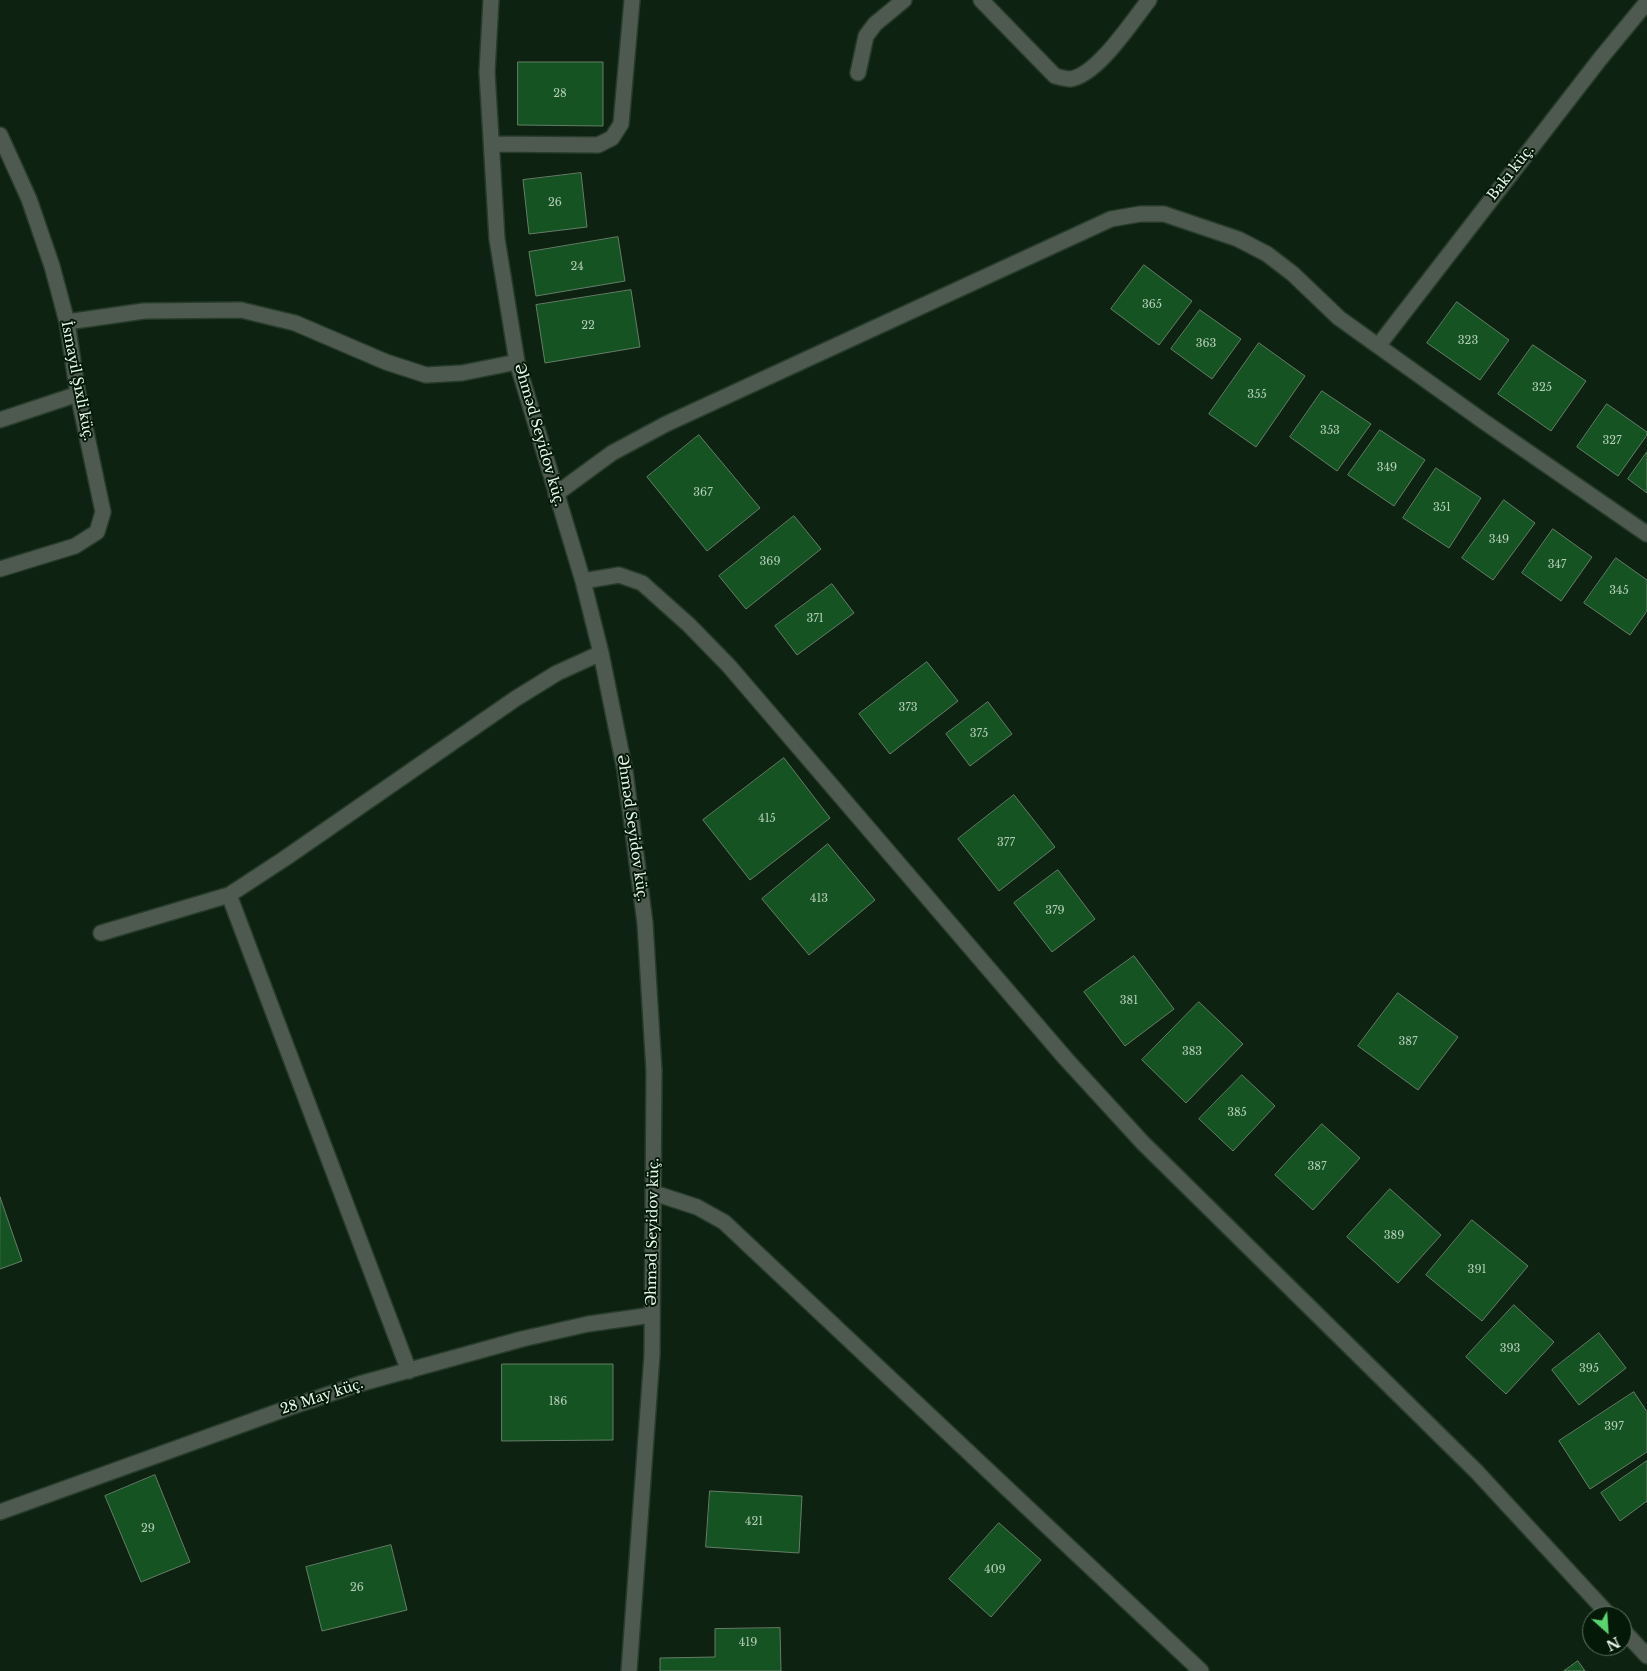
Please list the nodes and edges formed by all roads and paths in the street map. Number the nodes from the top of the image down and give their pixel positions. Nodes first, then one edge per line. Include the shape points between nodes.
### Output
1 (491, 0) edge
2 (632, 0) edge
3 (904, 0) edge
4 (981, 0) edge
5 (1149, 0) edge
6 (1647, 2) edge
7 (858, 73) dead end
8 (0, 135) edge
9 (492, 144) junction
10 (67, 322) junction
11 (1378, 346) junction
12 (517, 362) junction
13 (78, 394) junction
14 (0, 420) edge
15 (556, 494) junction
16 (1647, 534) edge
17 (0, 569) edge
18 (583, 581) junction
19 (601, 653) junction
20 (228, 895) junction
21 (101, 933) dead end
22 (654, 1193) junction
23 (652, 1315) junction
24 (409, 1371) junction
25 (0, 1512) edge
26 (1601, 1606) edge
27 (1632, 1640) edge
28 (1647, 1656) edge
29 (629, 1671) edge
30 (1201, 1671) edge

1 - 9 street, Əhməd Seyidov küç. via 487,72
2 - 9 street via 621,124 612,138 598,145
3 - 7 street via 875,24 866,36
4 - 5 street via 1055,76 1070,79 1084,73 1107,55
6 - 11 street, Bakı küç.
8 - 10 street, İsmayil Şıxli küç. via 29,199
9 - 12 street, Əhməd Seyidov küç. via 497,238
10 - 12 street via 144,311 241,310 295,323 386,362 426,375 462,373
10 - 13 street, İsmayil Şıxli küç.
11 - 15 street via 1339,318 1268,254 1238,239 1164,214 1111,219 666,424 612,453
11 - 16 street
12 - 15 street, Əhməd Seyidov küç.
13 - 14 street
13 - 17 street, İsmayil Şıxli küç. via 103,512 97,532 75,546
15 - 18 street, Əhməd Seyidov küç.
18 - 19 street, Əhməd Seyidov küç.
18 - 26 street via 619,575 642,582 689,625 729,666 1066,1060 1142,1143 1476,1472
19 - 20 street via 557,673 515,699
19 - 22 street, Əhməd Seyidov küç. via 625,771 645,923 654,1071
20 - 21 street
20 - 24 street
22 - 23 street, Əhməd Seyidov küç.
22 - 30 street via 697,1207 724,1222
23 - 24 street, 28 May küç. via 588,1324 522,1339
23 - 29 street, Əhməd Seyidov küç. via 652,1355
24 - 25 street, 28 May küç. via 288,1408
27 - 28 street

